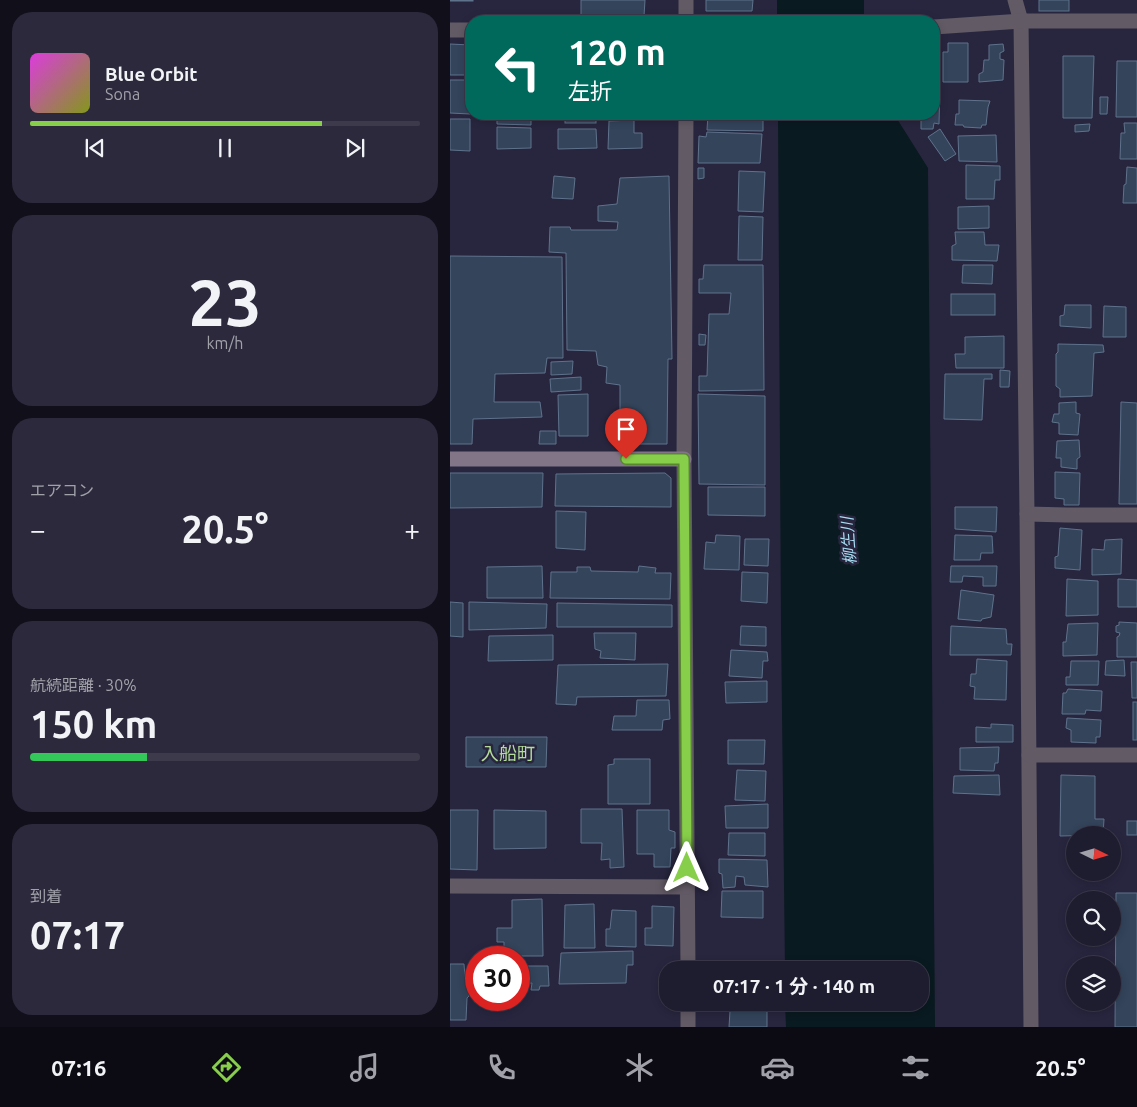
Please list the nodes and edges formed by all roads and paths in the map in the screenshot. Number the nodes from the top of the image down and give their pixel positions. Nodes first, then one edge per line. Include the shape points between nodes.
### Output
1 (686, 0) edge
2 (1015, 0) edge
3 (686, 15) edge
4 (1021, 21) junction
5 (1137, 21) edge
6 (940, 27) edge
7 (450, 30) edge
8 (465, 30) edge
9 (686, 120) edge
10 (450, 459) edge
11 (684, 459) junction
12 (1027, 514) junction
13 (1137, 515) edge
14 (1029, 755) junction
15 (1137, 755) edge
16 (450, 886) edge
17 (687, 887) junction
18 (688, 961) edge
19 (688, 1011) edge
20 (688, 1027) edge
21 (1031, 1027) edge

1 - 3 street
2 - 4 street
4 - 5 street
4 - 6 street
4 - 12 street
7 - 8 street
9 - 11 street
10 - 11 street
11 - 17 street
12 - 13 street
12 - 14 street
14 - 15 street
14 - 21 street
16 - 17 street
17 - 18 street
19 - 20 street

